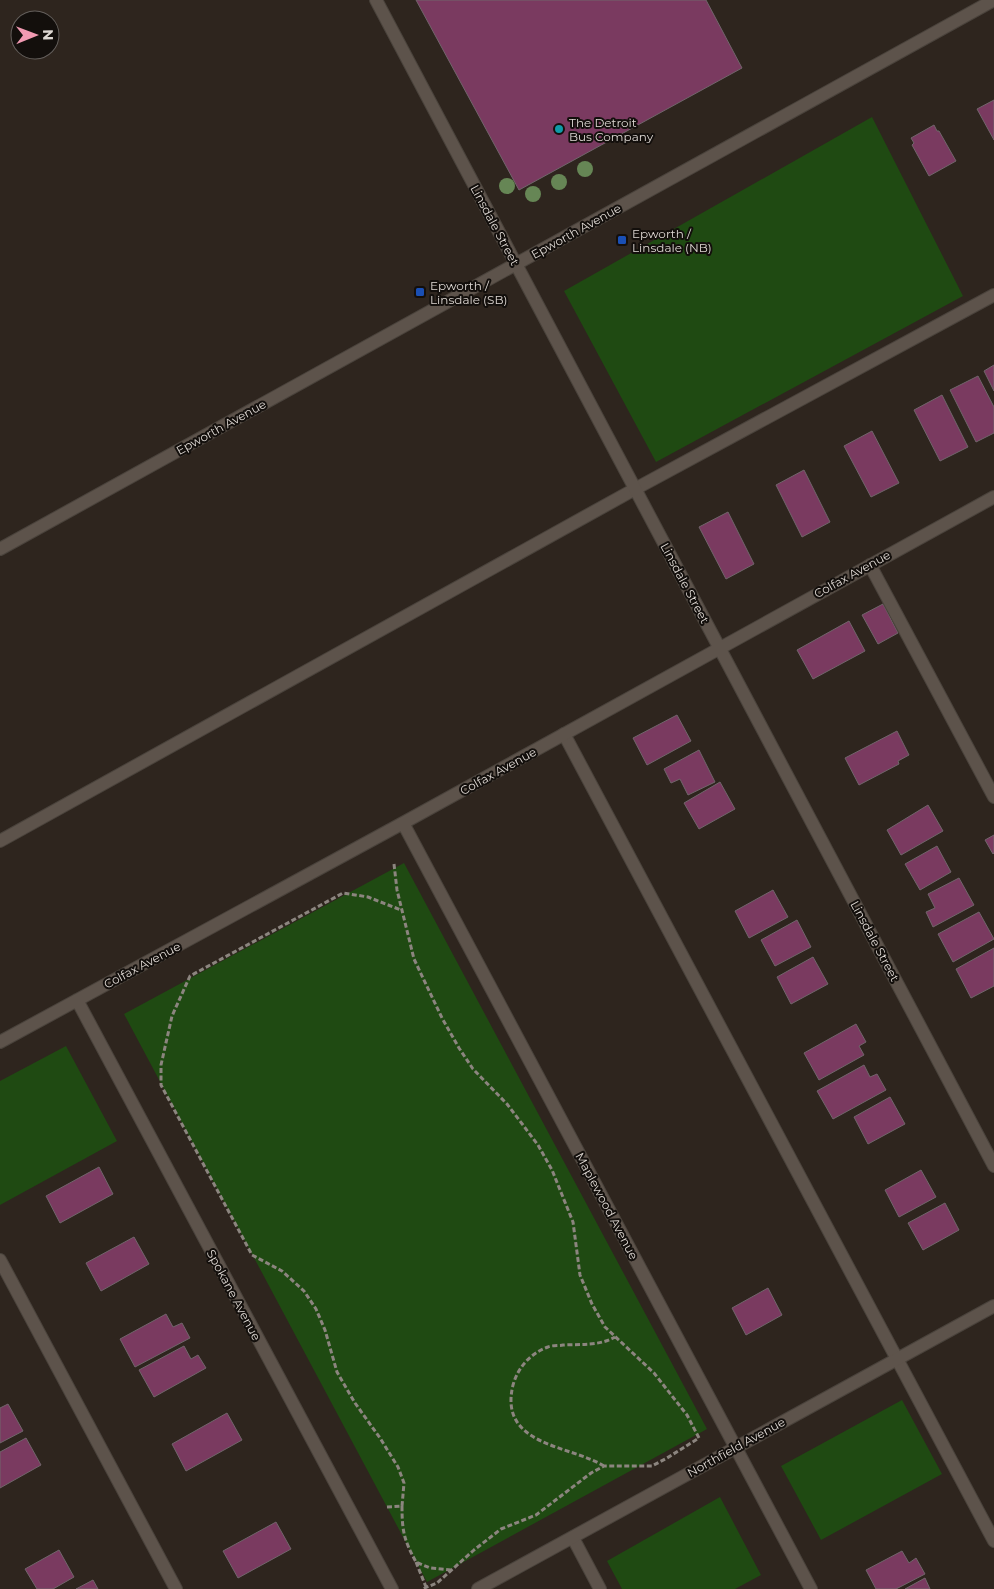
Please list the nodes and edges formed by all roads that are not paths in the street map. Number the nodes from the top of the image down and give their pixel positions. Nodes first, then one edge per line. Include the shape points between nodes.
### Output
1 (376, 0) edge
2 (994, 0) edge
3 (516, 263) junction
4 (994, 295) edge
5 (636, 489) junction
6 (994, 496) edge
7 (0, 549) edge
8 (870, 564) junction
9 (719, 648) junction
10 (564, 734) junction
11 (994, 797) edge
12 (403, 823) junction
13 (0, 841) edge
14 (77, 1000) junction
15 (0, 1042) edge
16 (994, 1166) edge
17 (0, 1260) edge
18 (994, 1306) edge
19 (897, 1359) junction
20 (736, 1448) junction
21 (573, 1538) junction
22 (994, 1541) edge
23 (176, 1589) edge
24 (392, 1589) edge
25 (478, 1589) edge
26 (600, 1589) edge
27 (811, 1589) edge

1 - 3 street, Linsdale Street
2 - 3 street, Epworth Avenue
3 - 5 street, Linsdale Street
3 - 7 street, Epworth Avenue
4 - 5 street
5 - 9 street, Linsdale Street
5 - 13 street
6 - 8 street, Colfax Avenue
8 - 9 street, Colfax Avenue
8 - 11 street
9 - 10 street, Colfax Avenue
9 - 16 street, Linsdale Street
10 - 12 street, Colfax Avenue
10 - 19 street
12 - 14 street, Colfax Avenue
12 - 20 street, Maplewood Avenue
14 - 15 street, Colfax Avenue
14 - 24 street, Spokane Avenue
17 - 23 street
18 - 19 street, Northfield Avenue
19 - 20 street, Northfield Avenue
19 - 22 street
20 - 21 street, Northfield Avenue
20 - 27 street, Maplewood Avenue
21 - 25 street, Northfield Avenue
21 - 26 street

